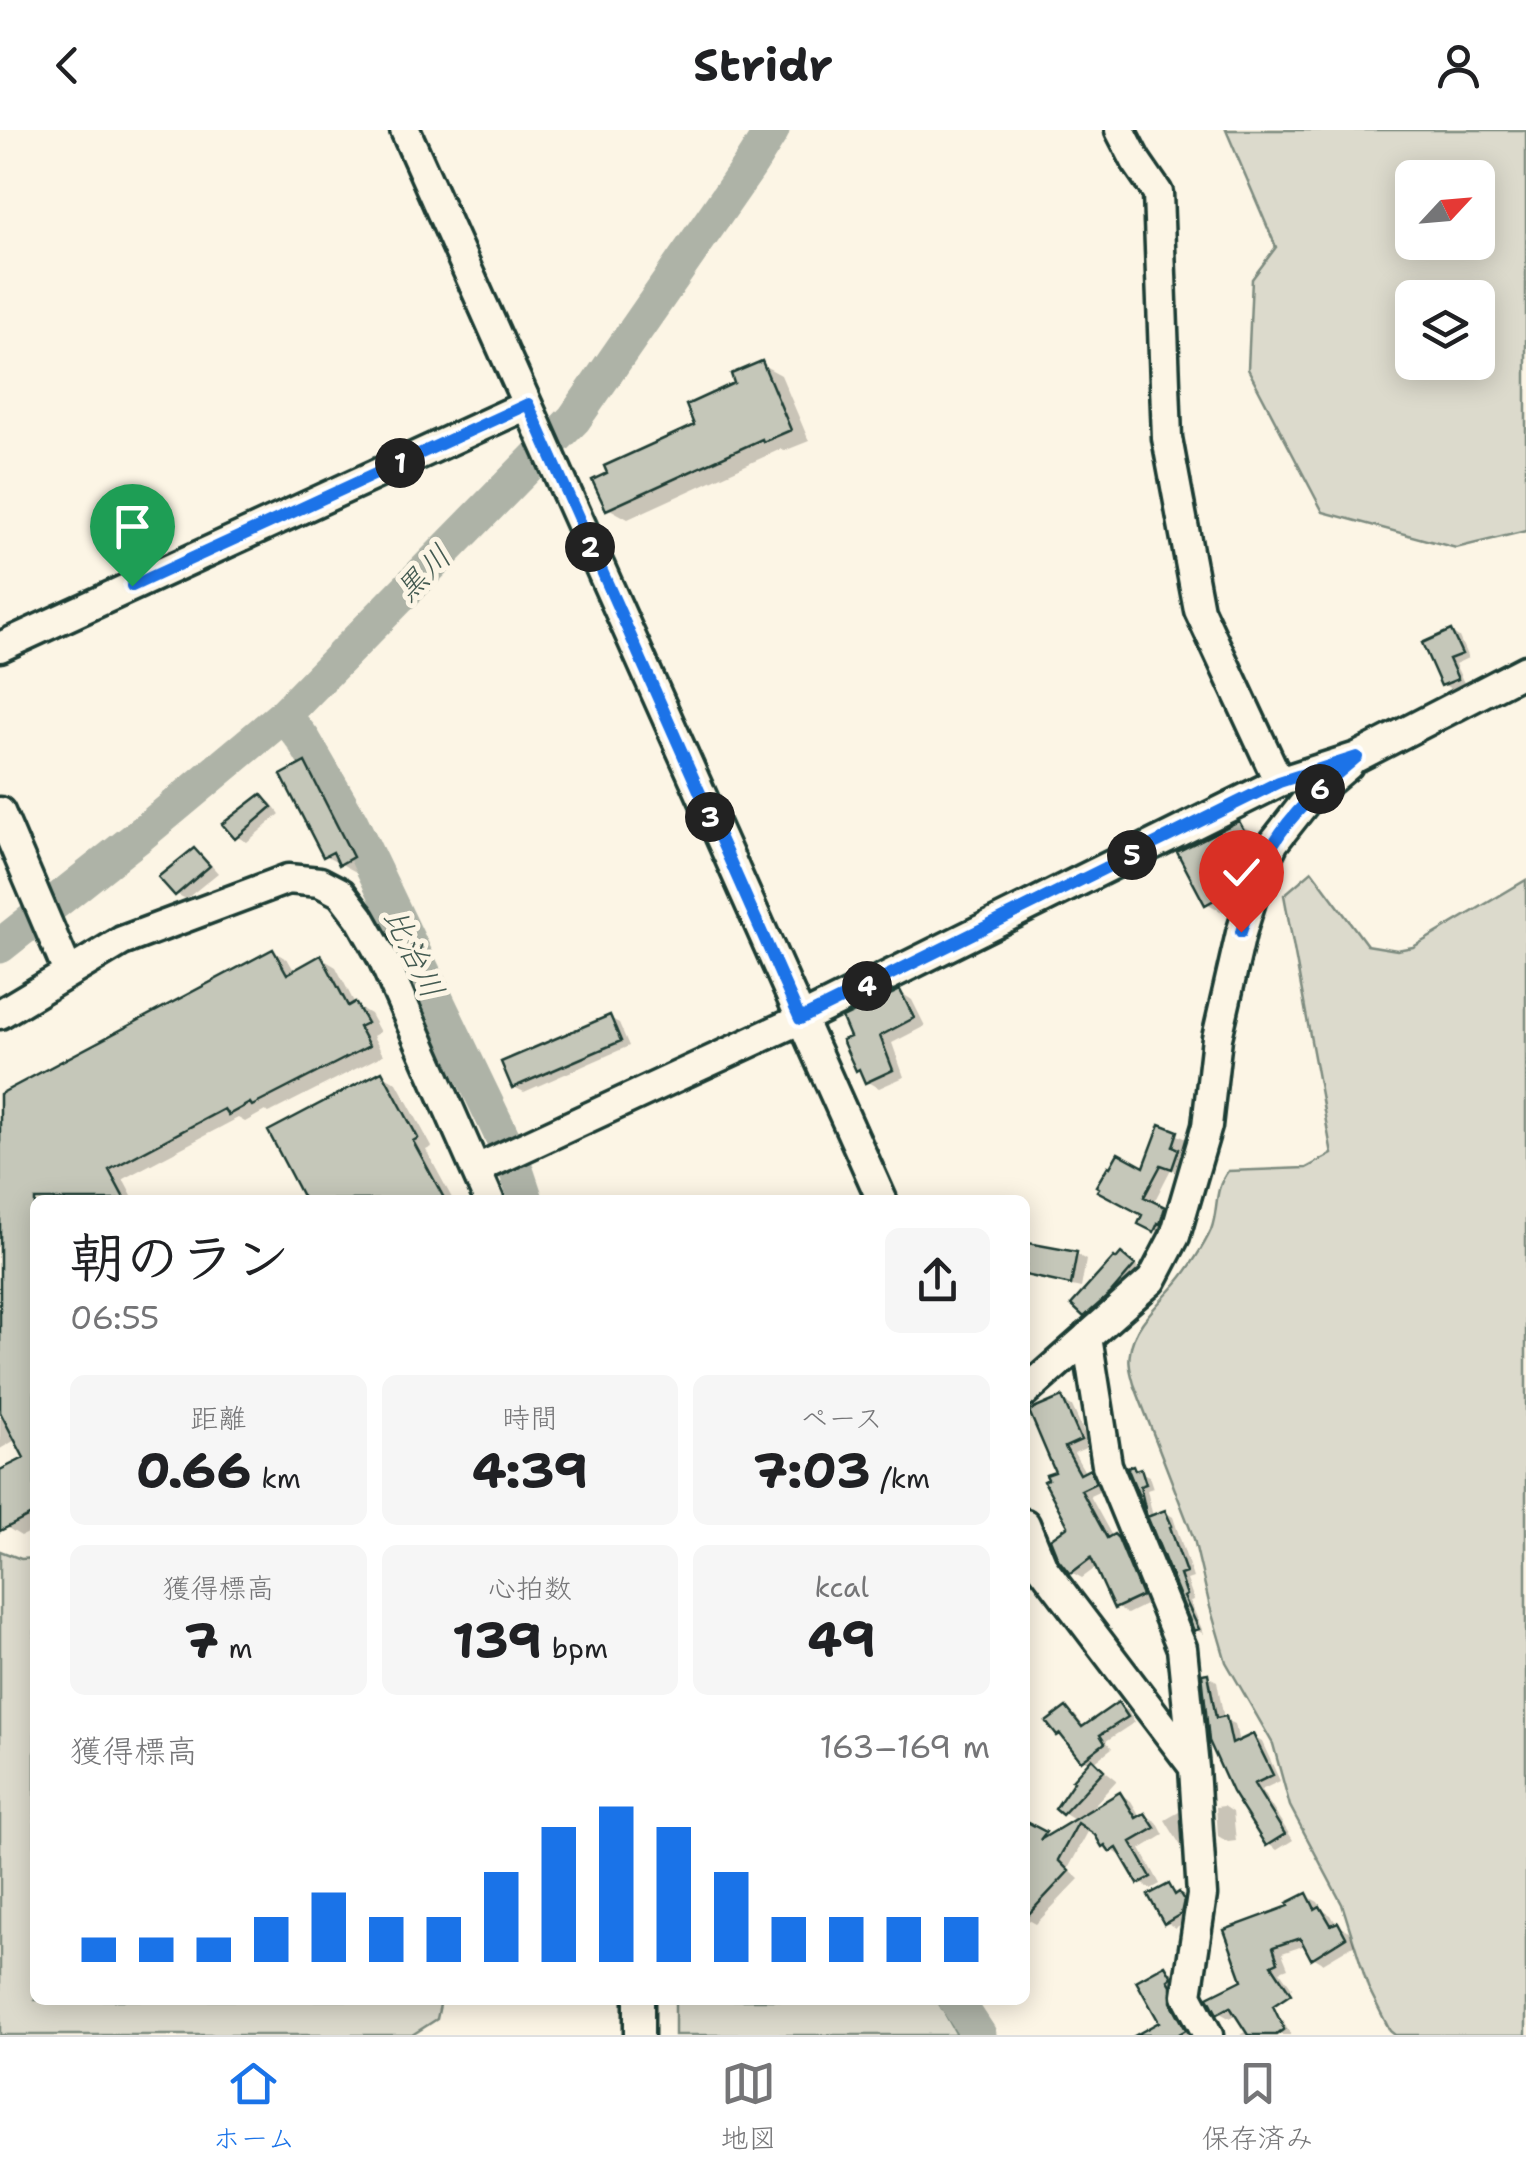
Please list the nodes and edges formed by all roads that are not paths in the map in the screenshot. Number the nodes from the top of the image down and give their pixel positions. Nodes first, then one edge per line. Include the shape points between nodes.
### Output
1 (405, 130) edge
2 (1120, 130) edge
3 (528, 404) junction
4 (0, 647) edge
5 (1526, 670) edge
6 (1357, 757) junction
7 (1279, 782) junction
8 (0, 812) edge
9 (66, 965) junction
10 (0, 1014) edge
11 (800, 1019) junction
12 (477, 1169) junction
13 (488, 1195) edge
14 (880, 1195) edge
15 (1087, 1337) junction
16 (1030, 1388) edge
17 (1030, 1536) edge
18 (1194, 1768) junction
19 (639, 2005) edge
20 (639, 2035) edge
21 (1208, 2035) edge

1 - 3 street
2 - 7 street via 1158,193 1167,438 1200,610
3 - 4 street
3 - 11 street
5 - 6 street
6 - 7 street
6 - 15 street via 1307,800 1261,869 1241,932 1206,1126 1175,1236 1152,1280
7 - 11 street
8 - 9 street
9 - 10 street
9 - 12 street via 288,879 320,882 340,893 376,945
11 - 12 street
11 - 14 street
12 - 13 street
15 - 16 street
15 - 18 street via 1107,1465 1182,1648
17 - 18 street via 1043,1568
18 - 21 street via 1202,1895 1187,1995
19 - 20 street

